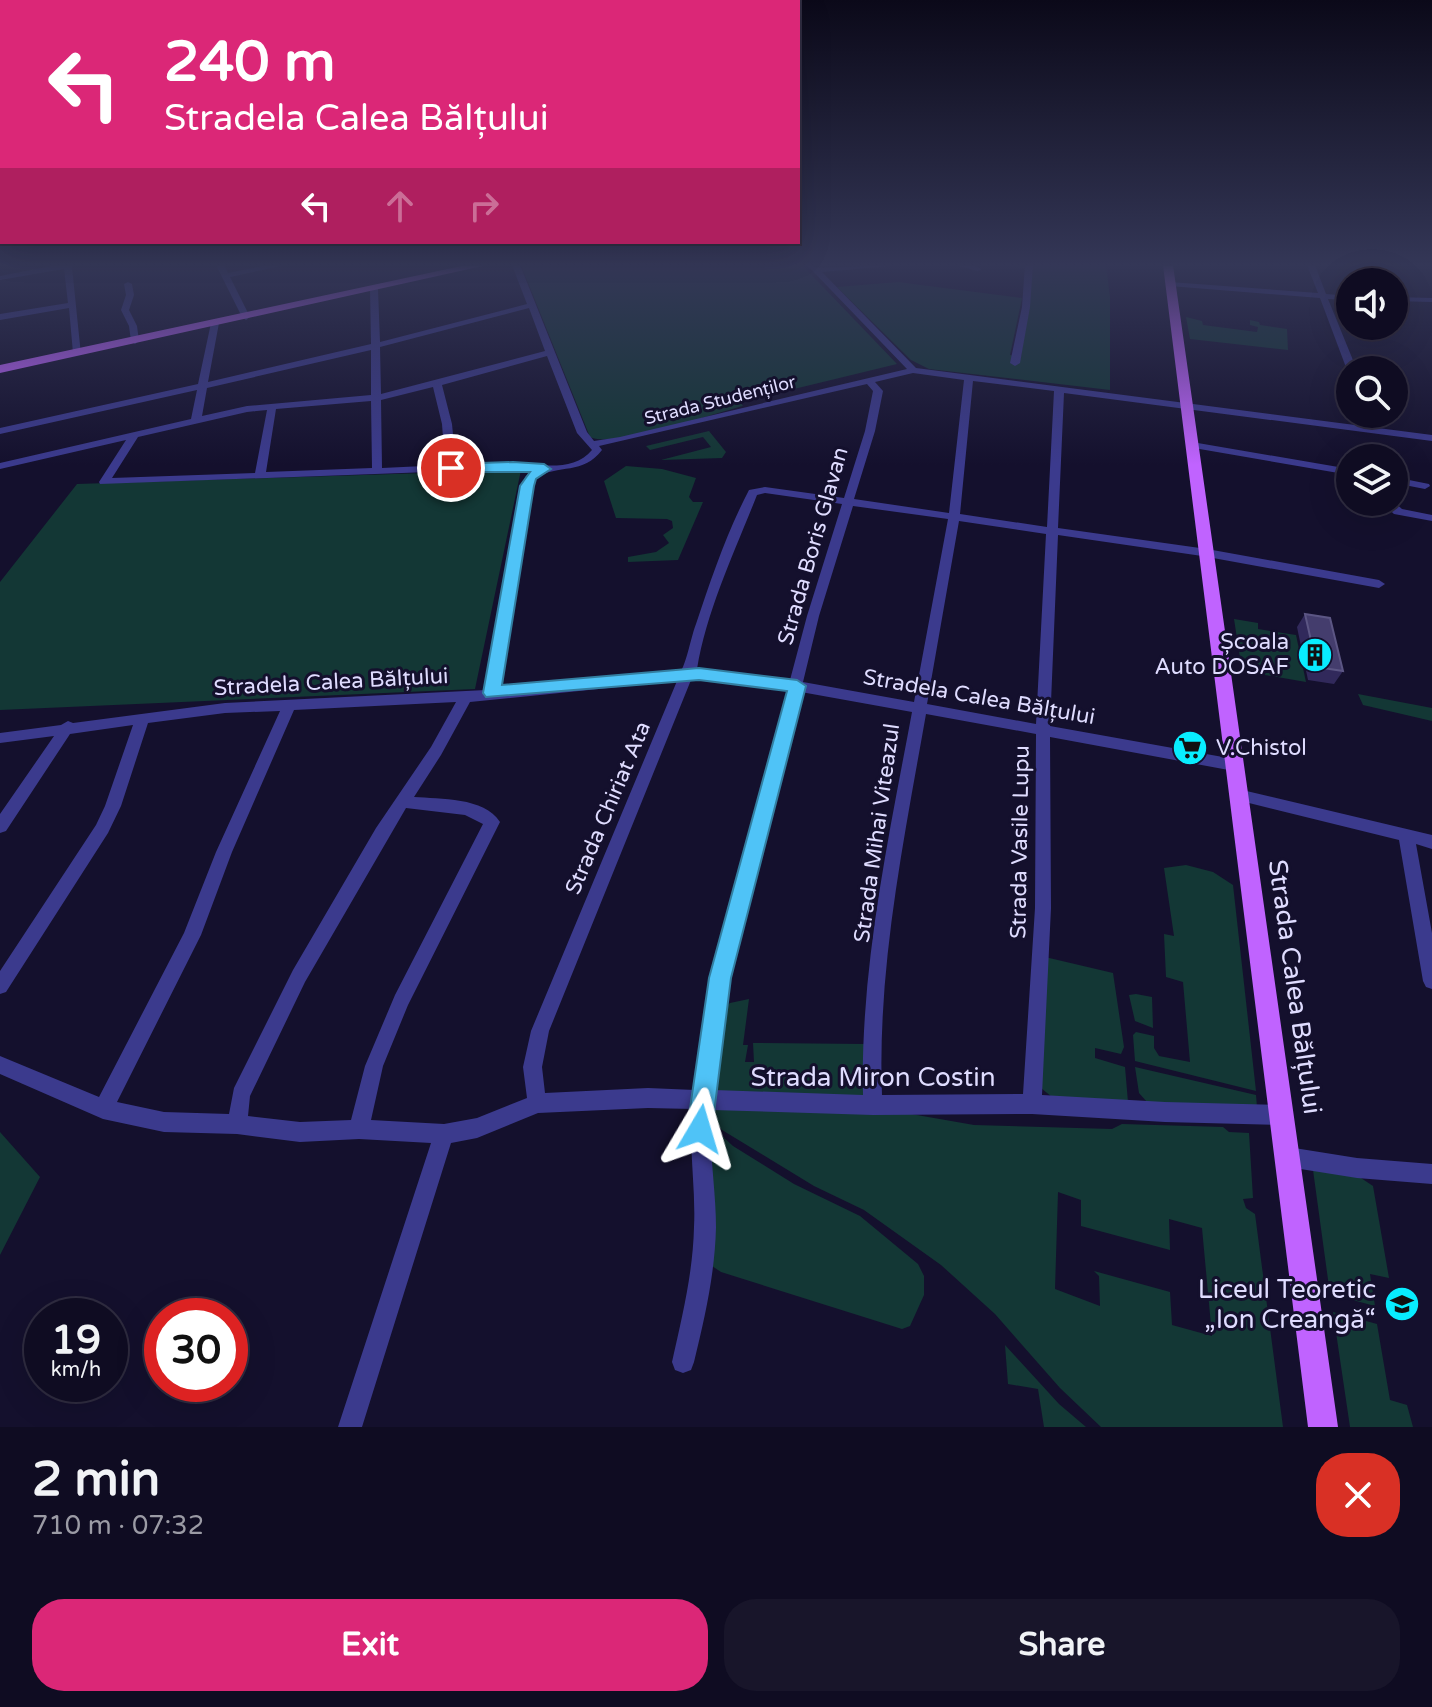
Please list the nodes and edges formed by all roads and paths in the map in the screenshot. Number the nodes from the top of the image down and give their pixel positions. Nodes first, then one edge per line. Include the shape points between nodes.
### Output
1 (75, 332) edge
2 (134, 332) edge
3 (177, 332) edge
4 (213, 332) edge
5 (376, 332) edge
6 (433, 332) edge
7 (542, 332) edge
8 (875, 332) edge
9 (1021, 332) edge
10 (1177, 332) edge
11 (1336, 332) edge
12 (135, 341) junction
13 (377, 347) junction
14 (78, 353) junction
15 (550, 353) junction
16 (1346, 356) edge
17 (1015, 363) dead end
18 (0, 369) edge
19 (913, 370) junction
20 (969, 378) junction
21 (869, 380) junction
22 (437, 384) junction
23 (202, 386) junction
24 (1059, 388) junction
25 (374, 398) junction
26 (1187, 405) junction
27 (272, 407) junction
28 (196, 421) junction
29 (0, 431) edge
30 (134, 436) junction
31 (1432, 438) edge
32 (593, 444) junction
33 (1192, 445) junction
34 (0, 466) edge
35 (451, 468) junction
36 (544, 469) junction
37 (1336, 470) edge
38 (377, 471) junction
39 (260, 475) junction
40 (1408, 483) edge
41 (1425, 486) dead end
42 (849, 502) junction
43 (1408, 514) edge
44 (954, 515) junction
45 (1432, 518) edge
46 (1050, 530) junction
47 (1207, 554) junction
48 (1379, 584) dead end
49 (685, 675) junction
50 (797, 686) junction
51 (492, 693) junction
52 (466, 697) junction
53 (289, 706) junction
54 (918, 708) junction
55 (142, 719) junction
56 (68, 726) junction
57 (1043, 731) junction
58 (0, 738) edge
59 (1234, 765) junction
60 (1238, 795) junction
61 (404, 802) junction
62 (0, 827) edge
63 (1406, 835) junction
64 (1432, 842) edge
65 (1432, 981) edge
66 (0, 986) edge
67 (0, 1065) edge
68 (703, 1102) junction
69 (538, 1103) junction
70 (1032, 1104) junction
71 (873, 1105) junction
72 (103, 1109) junction
73 (1283, 1115) junction
74 (237, 1124) junction
75 (359, 1129) junction
76 (444, 1134) junction
77 (1288, 1157) junction
78 (1432, 1174) edge
79 (683, 1362) dead end
80 (350, 1427) edge
81 (1323, 1427) edge

1 - 14 street
2 - 12 street
3 - 12 main road
4 - 23 street
5 - 13 street
6 - 13 street
7 - 15 street
8 - 19 street
9 - 17 street
10 - 26 main road, Strada Calea Bălțului
11 - 16 street
12 - 14 main road
13 - 23 street
13 - 25 street
14 - 18 main road
15 - 22 street
15 - 32 street via 584,437
19 - 20 street, Strada Studenților
19 - 21 street, Strada Studenților
20 - 24 street, Strada Studenților
20 - 44 street, Strada Mihai Viteazul
21 - 32 street, Strada Studenților
21 - 42 street, Strada Boris Glavan via 878,391
22 - 25 street
22 - 35 street
23 - 28 street
23 - 29 street
24 - 26 street, Strada Studenților
24 - 46 street, Strada Vasile Lupu
25 - 27 street
25 - 38 street
26 - 31 street, Strada Studenților
26 - 33 main road, Strada Calea Bălțului
27 - 28 street
27 - 39 street
28 - 30 street
30 - 34 street
30 - 39 street via 104,482
32 - 36 street via 595,455 583,463
33 - 37 street
33 - 47 main road, Strada Calea Bălțului
35 - 36 street
35 - 38 street
36 - 51 street via 530,477 527,486
38 - 39 street
40 - 41 street
42 - 44 street
42 - 49 street, Strada Chiriat Ata via 758,490 751,495
42 - 50 street, Strada Boris Glavan
43 - 45 street
44 - 46 street
44 - 54 street, Strada Mihai Viteazul
46 - 47 street
46 - 57 street, Strada Vasile Lupu
47 - 48 street
47 - 59 main road, Strada Calea Bălțului
49 - 50 street, Stradela Calea Bălțului
49 - 51 street, Stradela Calea Bălțului
49 - 69 street, Strada Chiriat Ata via 530,1060
50 - 54 street, Stradela Calea Bălțului
50 - 68 street, Strada Boris Glavan via 720,978
51 - 52 street, Stradela Calea Bălțului
52 - 53 street, Stradela Calea Bălțului
52 - 61 street
53 - 55 street, Stradela Calea Bălțului
53 - 72 street via 192,935
54 - 57 street, Stradela Calea Bălțului
54 - 71 street, Strada Mihai Viteazul via 890,875 871,1043
55 - 56 street, Stradela Calea Bălțului
55 - 66 street via 102,829
56 - 58 street, Stradela Calea Bălțului
56 - 62 street
57 - 59 street, Stradela Calea Bălțului
57 - 70 street, Strada Vasile Lupu via 1043,908
59 - 60 main road, Strada Calea Bălțului
60 - 63 street
60 - 73 main road, Strada Calea Bălțului
61 - 74 street via 267,1037 241,1095
61 - 75 street via 470,809 492,822 401,1001 374,1066
63 - 64 street
63 - 65 street
67 - 72 street, Strada Miron Costin
68 - 69 street, Strada Miron Costin via 648,1098
68 - 71 street, Strada Miron Costin
68 - 79 street, Strada Boris Glavan via 699,1148 704,1239 699,1295
69 - 76 street, Strada Miron Costin via 477,1128
70 - 71 street, Strada Miron Costin
70 - 73 street, Strada Miron Costin
72 - 74 street, Strada Miron Costin via 164,1122
73 - 77 main road, Strada Calea Bălțului
74 - 75 street, Strada Miron Costin via 300,1132
75 - 76 street, Strada Miron Costin
76 - 80 street
77 - 78 street
77 - 81 main road, Strada Calea Bălțului

